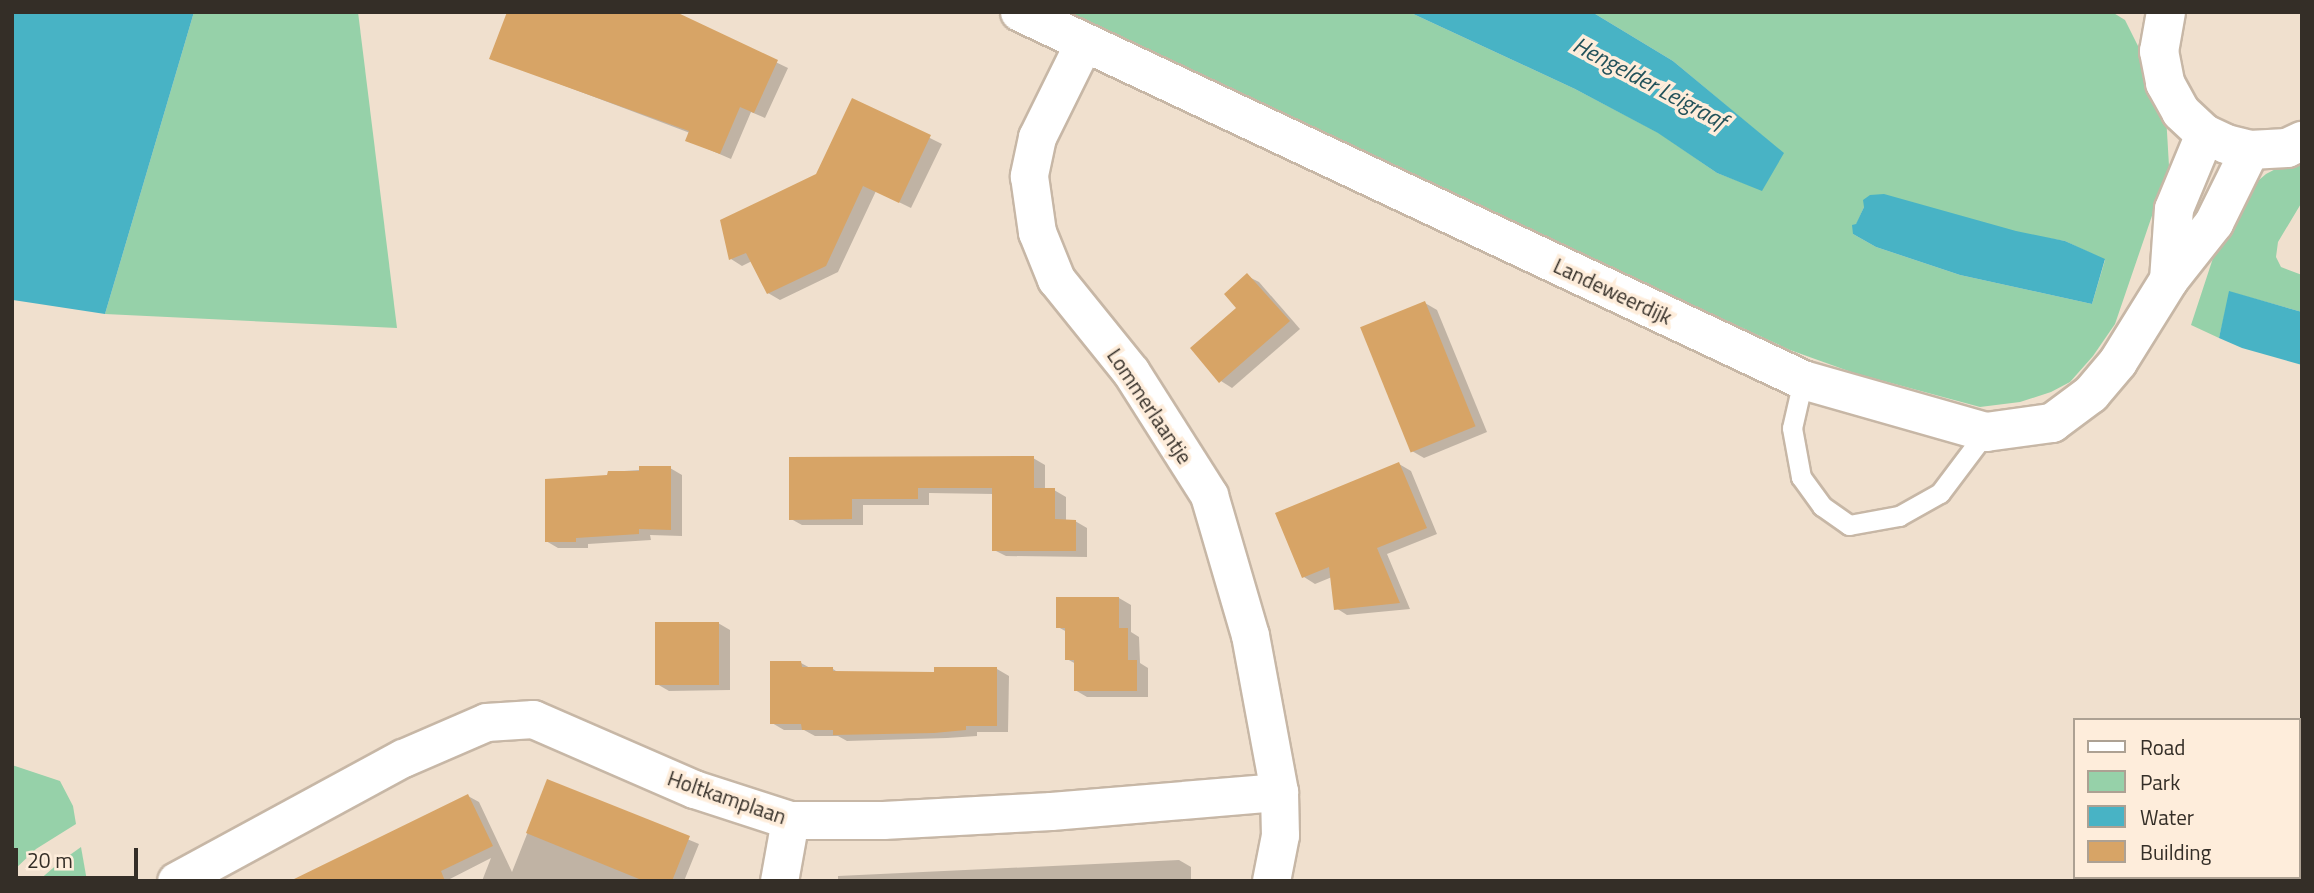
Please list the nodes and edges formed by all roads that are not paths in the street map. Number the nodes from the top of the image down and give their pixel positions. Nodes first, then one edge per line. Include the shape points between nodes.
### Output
1 (1020, 12) edge
2 (2161, 14) edge
3 (1084, 42) junction
4 (2205, 134) junction
5 (2302, 141) edge
6 (2250, 150) junction
7 (2169, 280) junction
8 (1803, 380) junction
9 (1986, 432) junction
10 (1279, 792) junction
11 (790, 820) junction
12 (176, 881) edge
13 (779, 881) edge
14 (1271, 881) edge

1 - 3 street, Landeweerdijk
2 - 4 street via 2165,83 2181,111
3 - 8 street, Landeweerdijk
3 - 10 street, Lommerlaantje via 1037,137 1029,176 1037,232 1056,279 1131,372 1209,495 1250,635
4 - 6 street
4 - 7 street, Landeweerdijk via 2174,209
5 - 6 street via 2287,148
6 - 7 street, Landeweerdijk via 2214,223
7 - 9 street, Landeweerdijk via 2118,362 2091,394 2052,423
8 - 9 street, Landeweerdijk
8 - 9 lane via 1792,428 1801,477 1822,506 1849,525 1899,516 1940,493
10 - 11 street, Holtkamplaan via 1051,811
10 - 14 street via 1280,835
11 - 12 street, Holtkamplaan via 694,789 533,719 486,722 403,758
11 - 13 street

